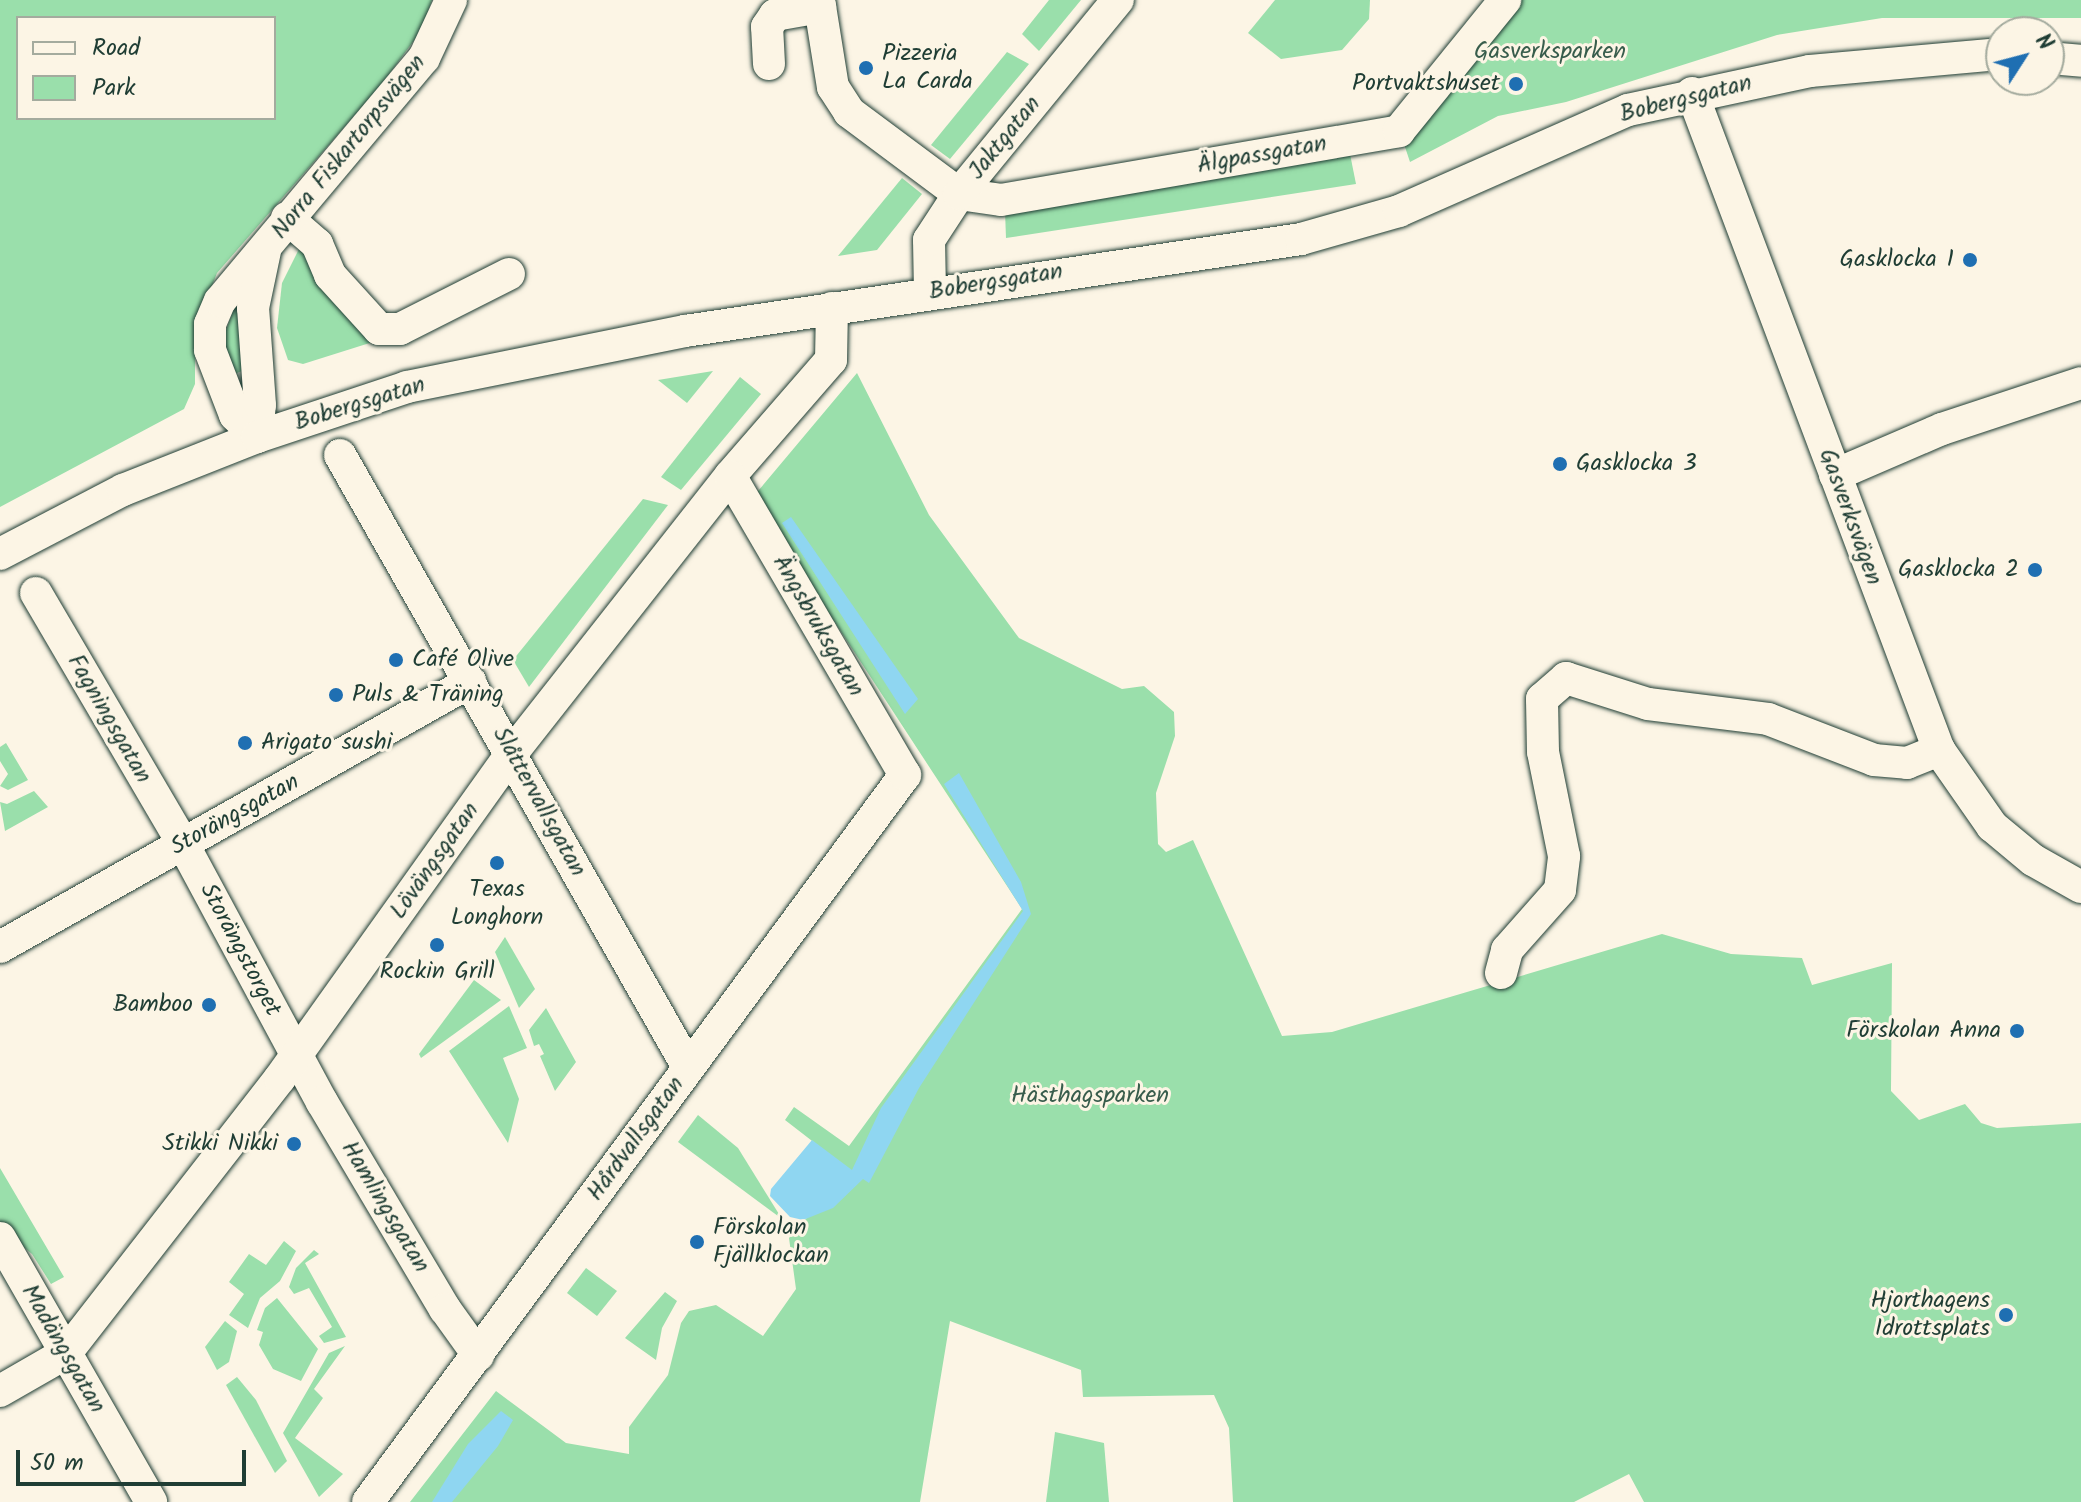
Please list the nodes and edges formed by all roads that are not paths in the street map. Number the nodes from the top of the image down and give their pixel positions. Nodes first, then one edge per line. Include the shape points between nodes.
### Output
1 (451, 0) edge
2 (1118, 0) edge
3 (1505, 0) edge
4 (820, 3) edge
5 (1985, 55) edge
6 (769, 64) dead end
7 (1692, 93) junction
8 (959, 194) junction
9 (287, 218) junction
10 (265, 251) junction
11 (509, 274) dead end
12 (930, 292) junction
13 (832, 308) junction
14 (2081, 383) edge
15 (257, 437) junction
16 (340, 455) dead end
17 (1835, 475) junction
18 (730, 476) junction
19 (0, 554) edge
20 (36, 593) dead end
21 (470, 682) junction
22 (1939, 750) junction
23 (512, 753) junction
24 (905, 775) joint
25 (183, 844) junction
26 (2081, 887) edge
27 (0, 947) edge
28 (1501, 973) dead end
29 (296, 1056) junction
30 (688, 1067) junction
31 (0, 1238) edge
32 (66, 1353) junction
33 (478, 1355) junction
34 (0, 1391) edge
35 (151, 1502) edge
36 (368, 1502) edge

1 - 9 street, Norra Fiskartorpsvägen via 424,58
2 - 8 street, Jaktgatan
3 - 8 street, Älgpassgatan via 1399,131 1001,200
4 - 6 street via 775,15 767,27
4 - 8 street via 839,100
5 - 7 street, Bobergsgatan via 1810,71
7 - 12 street, Bobergsgatan via 1628,110 1399,211 1301,239
7 - 17 street, Gasverksvägen
8 - 12 street, Jaktgatan via 929,240
9 - 10 street, Norra Fiskartorpsvägen
9 - 11 street via 317,244 330,275 379,329 400,329
10 - 15 street, Norra Fiskartorpsvägen via 253,308
10 - 15 street, Norra Fiskartorpsvägen via 220,301 210,324 210,350 220,383 235,415
12 - 13 street, Bobergsgatan
13 - 15 street, Bobergsgatan via 407,387
13 - 18 street, Lövängsgatan via 831,360
14 - 17 street via 1942,429
15 - 19 street, Bobergsgatan via 123,490
16 - 21 street, Slåttervallsgatan
17 - 22 street, Gasverksvägen
18 - 23 street, Lövängsgatan
18 - 24 street, Ängsbruksgatan
20 - 25 street, Fagningsgatan
21 - 23 street, Slåttervallsgatan
21 - 25 street, Storängsgatan
22 - 26 street, Gasverksvägen via 1992,826 2033,860
22 - 28 street via 1907,763 1874,760 1768,719 1648,704 1566,678 1542,699 1543,752 1564,856 1560,890 1507,950
23 - 29 street, Lövängsgatan
23 - 30 street, Slåttervallsgatan
24 - 30 street, Hårdvallsgatan
25 - 27 street, Storängsgatan
25 - 29 street, Storängstorget
29 - 32 street, Lövängsgatan
29 - 33 street, Hamlingsgatan via 445,1309
30 - 33 street, Hårdvallsgatan
31 - 32 street, Madängsgatan
32 - 34 street, Lövängsgatan
32 - 35 street, Madängsgatan
33 - 36 street, Hårdvallsgatan

